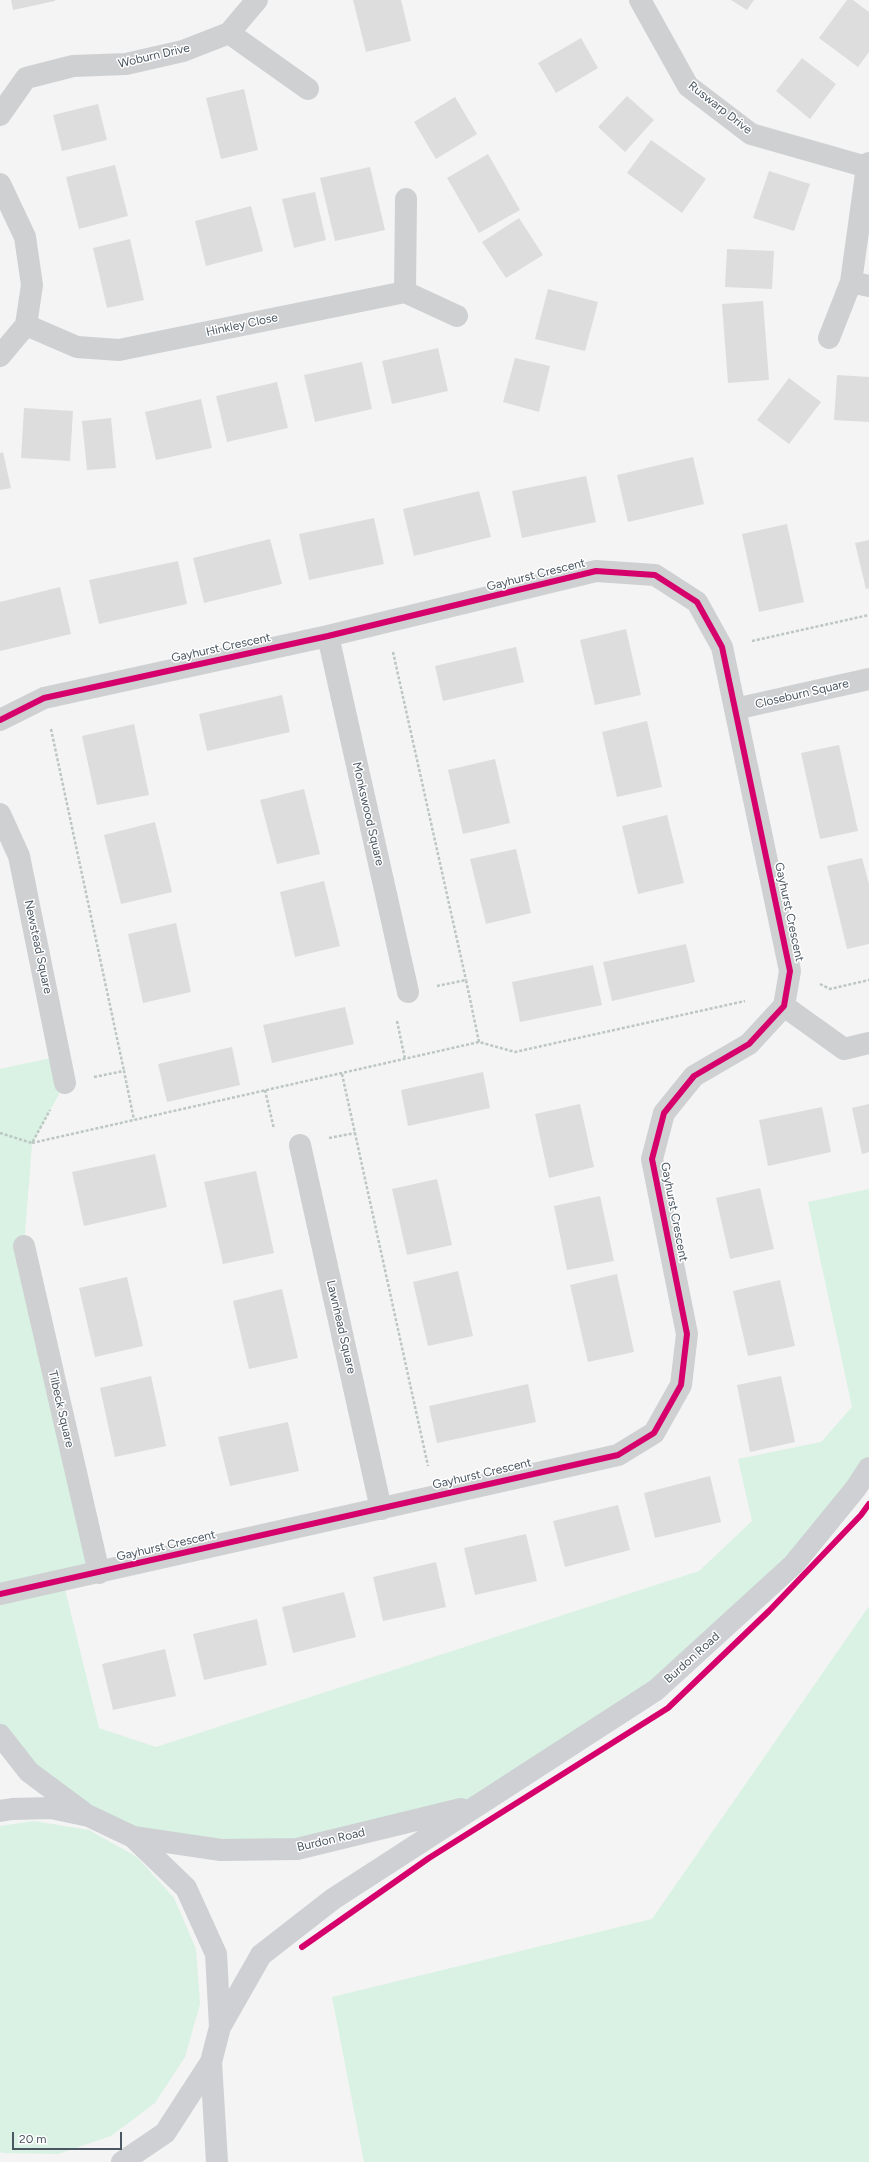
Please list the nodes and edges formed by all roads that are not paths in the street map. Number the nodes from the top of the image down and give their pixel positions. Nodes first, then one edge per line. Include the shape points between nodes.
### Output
1 (257, 0) edge
2 (640, 0) edge
3 (229, 33) junction
4 (308, 88) dead end
5 (0, 115) edge
6 (868, 165) edge
7 (0, 184) edge
8 (406, 199) dead end
9 (860, 284) edge
10 (405, 292) junction
11 (457, 316) dead end
12 (26, 325) junction
13 (829, 338) dead end
14 (0, 356) edge
15 (328, 636) junction
16 (869, 679) edge
17 (735, 709) junction
18 (0, 720) edge
19 (0, 814) edge
20 (408, 992) road end
21 (784, 1006) junction
22 (869, 1043) edge
23 (65, 1083) road end
24 (300, 1145) road end
25 (24, 1246) dead end
26 (869, 1468) edge
27 (381, 1509) junction
28 (99, 1573) junction
29 (0, 1594) edge
30 (0, 1734) edge
31 (478, 1805) junction
32 (0, 1811) edge
33 (89, 1816) junction
34 (133, 1837) junction
35 (220, 2027) junction
36 (212, 2062) junction
37 (122, 2162) edge
38 (217, 2162) edge

1 - 3 street
2 - 6 street, Ruswarp Drive via 688,86 751,134
3 - 4 street
3 - 5 street, Woburn Drive via 183,51 126,64 73,66 26,78
6 - 9 street, Ruswarp Drive
7 - 12 street via 25,237 32,285
8 - 10 street
9 - 13 street, Ruswarp Drive
10 - 11 street
10 - 12 street, Hinkley Close via 119,350 77,347
12 - 14 street
15 - 17 street, Gayhurst Crescent via 596,572 655,575 697,602 722,647
15 - 18 street, Gayhurst Crescent via 44,698
15 - 20 street, Monkswood Square
16 - 17 street, Closeburn Square
17 - 21 street, Gayhurst Crescent via 790,971
19 - 23 street, Newstead Square via 19,856
21 - 22 street via 844,1049
21 - 27 street, Gayhurst Crescent via 749,1044 694,1076 664,1113 652,1159 687,1334 681,1384 654,1433 618,1455
24 - 27 street, Lawnhead Square
25 - 28 street, Tilbeck Square
26 - 31 main road, Burdon Road via 856,1488 794,1564 656,1690
27 - 28 street, Gayhurst Crescent
28 - 29 street, Gayhurst Crescent
30 - 33 main road via 29,1772
31 - 34 main road, Burdon Road via 297,1849 221,1850
31 - 35 main road, Burdon Road via 333,1899 261,1955
32 - 33 main road, Burdon Road via 51,1808
33 - 34 main road, Burdon Road
34 - 35 main road, Burdon Road via 186,1888 216,1954
35 - 36 main road, Burdon Road
36 - 37 main road, Burdon Road via 165,2133
36 - 38 main road

